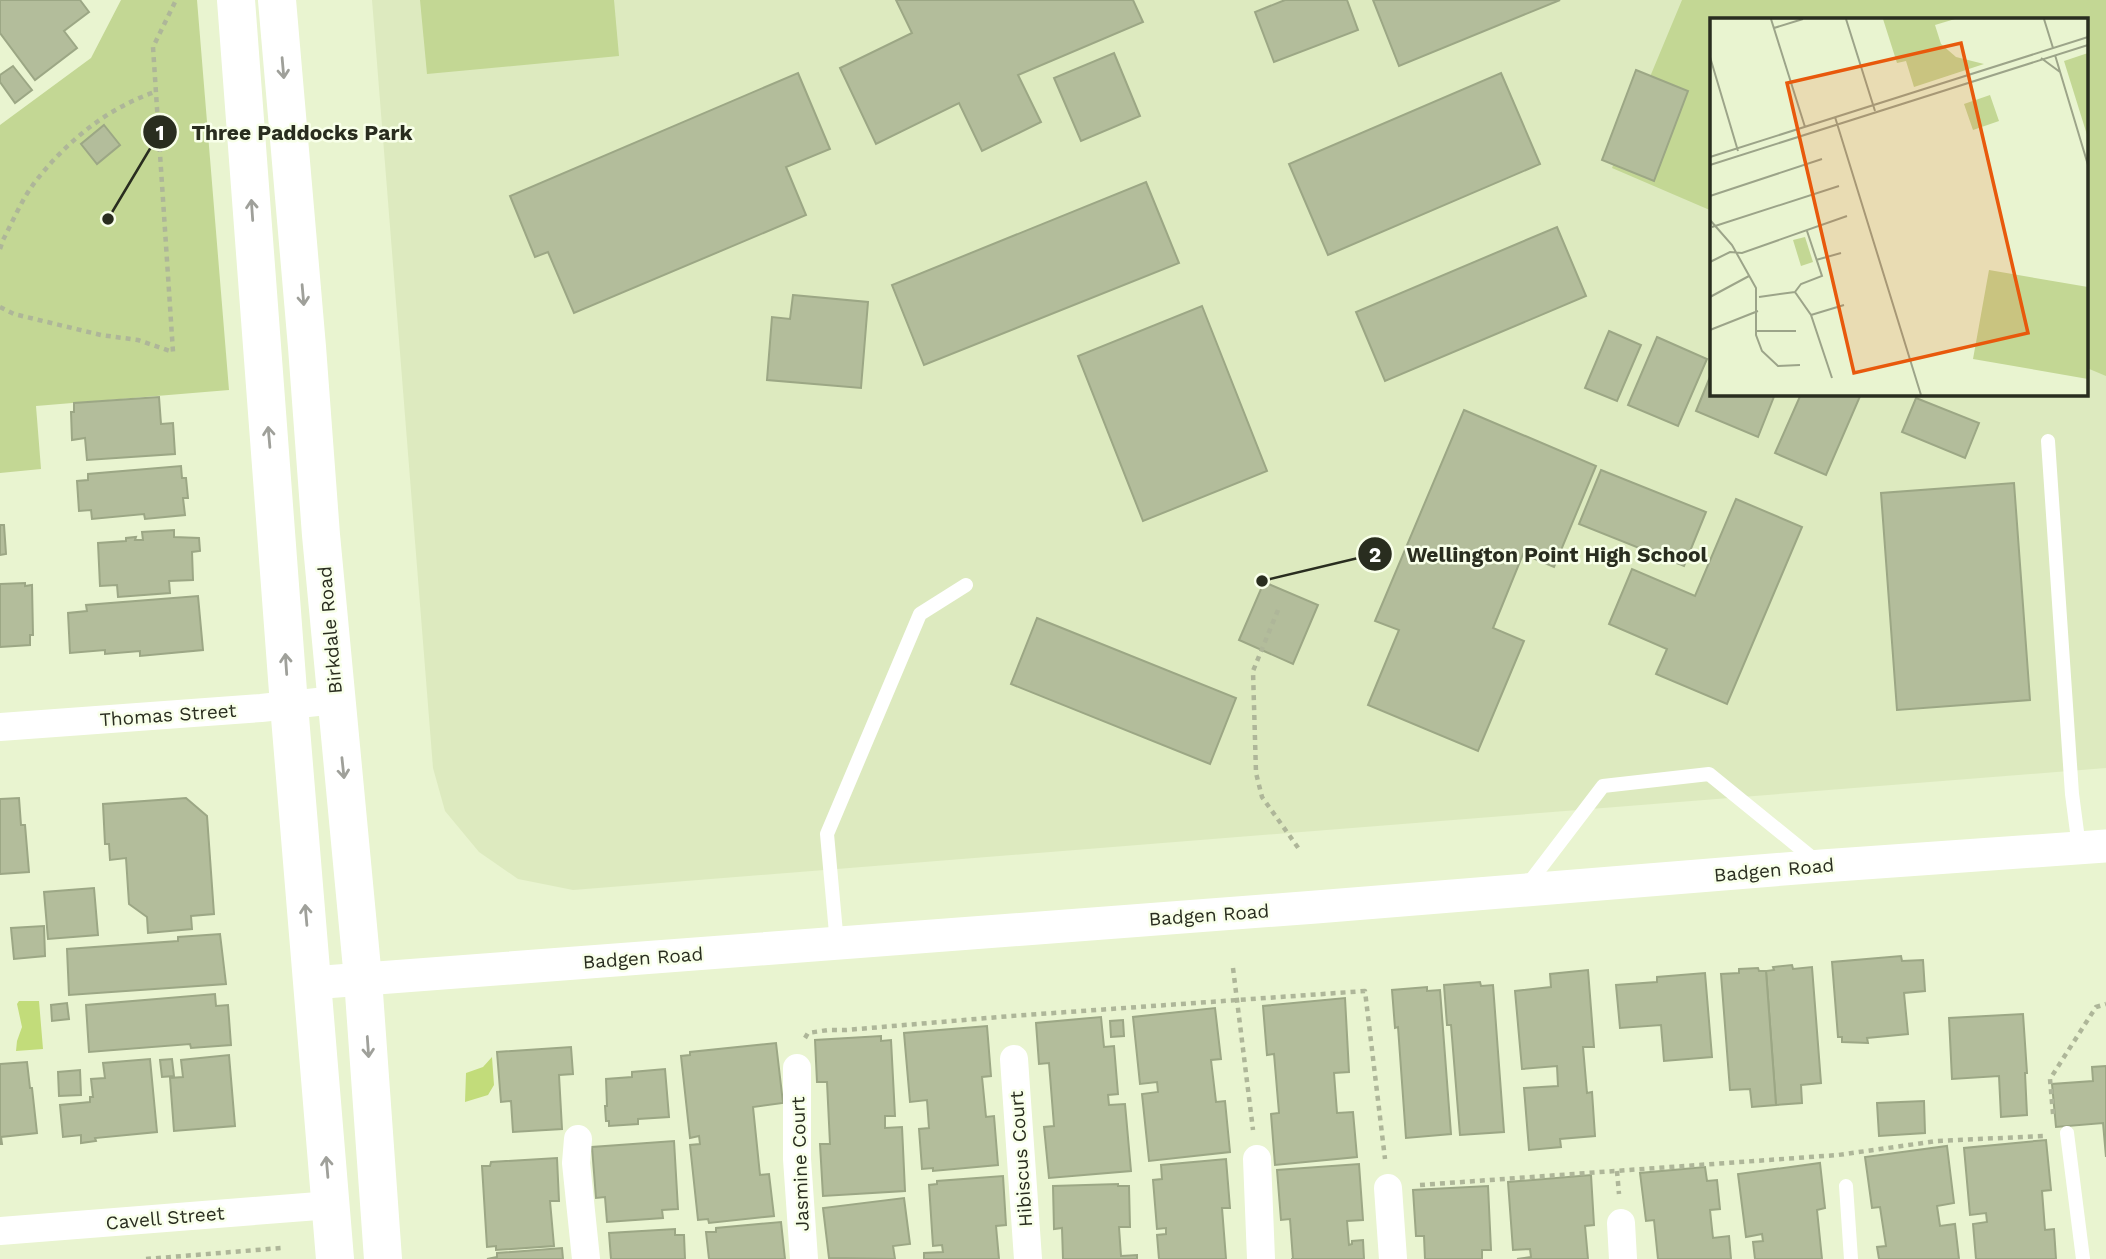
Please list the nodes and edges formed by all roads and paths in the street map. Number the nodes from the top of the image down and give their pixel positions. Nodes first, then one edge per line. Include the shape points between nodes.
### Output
1 (176, 0) edge
2 (236, 0) edge
3 (277, 0) edge
4 (155, 92) junction
5 (0, 249) edge
6 (0, 307) edge
7 (2048, 441) dead end
8 (966, 585) dead end
9 (1278, 610) dead end
10 (336, 700) junction
11 (289, 705) junction
12 (0, 727) edge
13 (2093, 847) edge
14 (1299, 849) dead end
15 (1822, 866) junction
16 (1523, 890) junction
17 (837, 944) junction
18 (1233, 968) dead end
19 (363, 979) junction
20 (312, 983) junction
21 (1237, 1000) junction
22 (2106, 1004) edge
23 (1014, 1059) dead end
24 (796, 1068) joint
25 (2054, 1124) dead end
26 (2061, 1134) joint
27 (578, 1139) dead end
28 (1257, 1159) joint
29 (1846, 1186) dead end
30 (1388, 1188) junction
31 (331, 1205) junction
32 (1621, 1223) dead end
33 (0, 1231) edge
34 (281, 1248) dead end
35 (146, 1259) edge
36 (335, 1259) edge
37 (383, 1259) edge
38 (586, 1259) edge
39 (804, 1259) edge
40 (1028, 1259) edge
41 (1261, 1259) edge
42 (1393, 1259) edge
43 (1623, 1259) edge
44 (1851, 1259) edge
45 (2083, 1259) edge

1 - 4 path via 153,47
11 -> 2 main road
3 -> 10 main road, Birkdale Road
4 - 5 path via 138,97 77,137 34,183
4 - 6 path via 173,352
7 - 13 lane via 2072,794
8 - 17 lane via 920,614 827,834
9 - 14 path via 1253,671 1256,772 1262,797
10 - 11 street, Thomas Street
10 -> 19 main road, Birkdale Road
11 - 12 street, Thomas Street
20 -> 11 main road
13 - 15 street, Badgen Road
15 - 16 street, Badgen Road
15 - 16 lane via 1709,774 1603,786
16 - 17 street, Badgen Road
17 - 19 street, Badgen Road
18 - 21 path
19 - 20 street, Badgen Road
19 -> 37 main road, Birkdale Road
31 -> 20 main road
21 - 24 path via 808,1033
21 - 28 path
21 - 30 path via 1365,991
22 - 25 path via 2096,1007 2050,1079
23 - 40 street, Hibiscus Court
24 - 39 street, Jasmine Court
26 - 30 path
26 - 45 lane
27 - 38 street via 576,1163
28 - 41 street
29 - 44 lane
30 - 42 street
31 - 33 street, Cavell Street
31 - 36 main road
32 - 43 street
34 - 35 path

